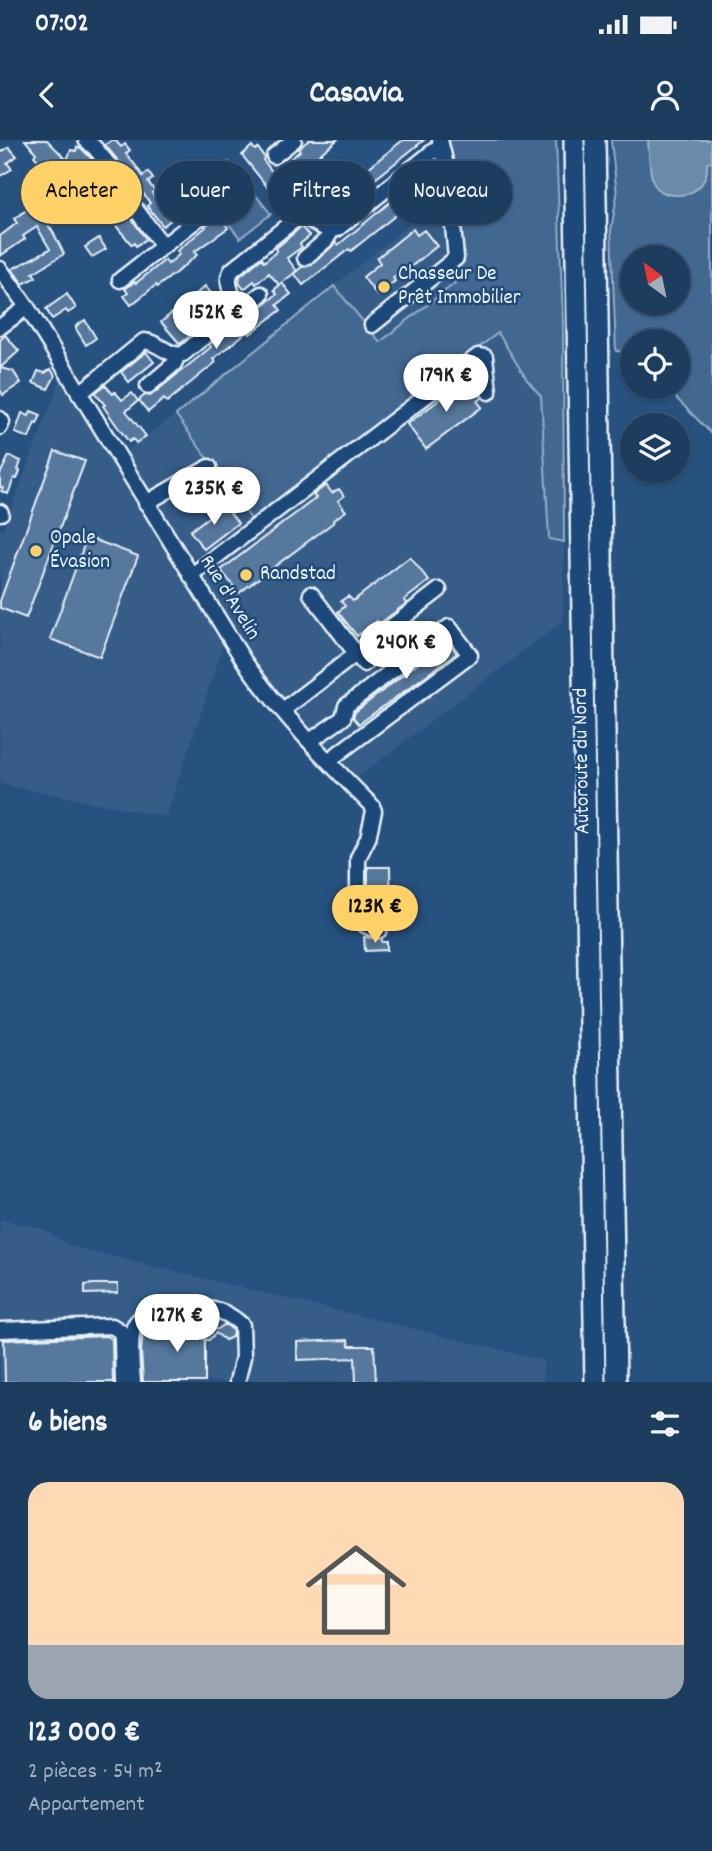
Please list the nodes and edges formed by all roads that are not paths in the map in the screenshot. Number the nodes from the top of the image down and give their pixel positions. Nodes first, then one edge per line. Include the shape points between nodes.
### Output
1 (86, 140) edge
2 (294, 140) edge
3 (574, 140) edge
4 (595, 140) edge
5 (440, 143) edge
6 (274, 156) dead end
7 (191, 224) edge
8 (332, 230) junction
9 (163, 246) junction
10 (304, 258) dead end
11 (0, 269) edge
12 (120, 280) dead end
13 (261, 294) dead end
14 (27, 307) junction
15 (235, 309) junction
16 (372, 325) dead end
17 (0, 327) edge
18 (178, 355) junction
19 (148, 386) dead end
20 (489, 392) dead end
21 (79, 394) junction
22 (0, 419) edge
23 (0, 427) edge
24 (209, 467) dead end
25 (146, 503) junction
26 (191, 576) junction
27 (439, 590) dead end
28 (311, 594) dead end
29 (360, 659) junction
30 (283, 710) junction
31 (310, 741) junction
32 (328, 761) junction
33 (379, 930) dead end
34 (0, 1330) edge
35 (123, 1382) edge
36 (133, 1382) edge
37 (237, 1382) edge
38 (595, 1382) edge
39 (616, 1382) edge

1 - 9 street via 118,175
2 - 6 street
3 - 38 highway, Autoroute du Nord
4 - 39 highway, Autoroute du Nord
5 - 8 street
5 - 16 street via 448,173 456,258
7 - 9 street
8 - 10 street
8 - 15 street via 298,217 242,262 228,277
9 - 12 street
11 - 14 street, Rue d'Avelin
13 - 15 street
14 - 17 street
14 - 21 street, Rue d'Avelin
15 - 18 street
18 - 19 street
18 - 21 street via 144,341
20 - 26 street via 485,357 478,356
21 - 25 street, Rue d'Avelin
22 - 23 street
24 - 25 street
25 - 26 street, Rue d'Avelin
26 - 30 street, Rue d'Avelin via 244,662
27 - 29 street
28 - 29 street
29 - 30 street
30 - 31 street, Rue d'Avelin
31 - 32 street, Rue d'Avelin
31 - 32 street via 343,718 346,706 449,626 470,655
32 - 33 street, Rue d'Avelin via 374,811 358,858 358,914 365,926
34 - 35 street via 112,1326 122,1337
36 - 37 street via 135,1324 145,1315 170,1308 215,1310 242,1325 243,1357

